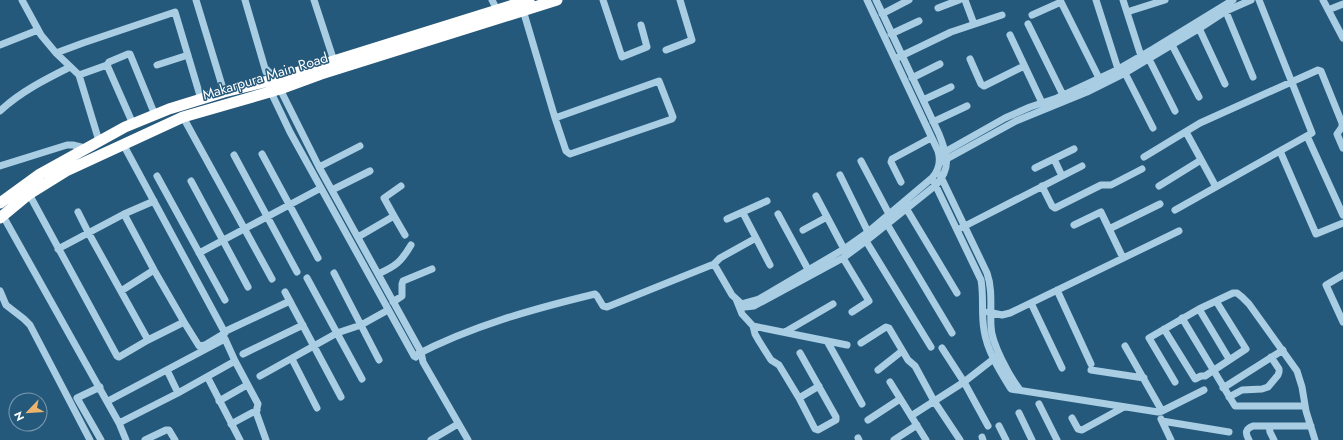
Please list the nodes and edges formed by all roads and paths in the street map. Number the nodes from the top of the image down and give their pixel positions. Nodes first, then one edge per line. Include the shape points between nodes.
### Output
1 (22, 0) edge
2 (196, 0) edge
3 (245, 0) edge
4 (314, 0) edge
5 (529, 0) edge
6 (557, 0) edge
7 (603, 0) edge
8 (680, 0) edge
9 (867, 0) edge
10 (876, 0) edge
11 (909, 0) edge
12 (959, 0) edge
13 (965, 0) edge
14 (1096, 0) edge
15 (1123, 0) edge
16 (1165, 0) edge
17 (1233, 0) edge
18 (1251, 0) edge
19 (1259, 0) edge
20 (1323, 0) edge
21 (1343, 4) edge
22 (938, 8) dead end
23 (1225, 8) junction
24 (497, 9) edge
25 (523, 10) junction
26 (1328, 10) junction
27 (1127, 12) junction
28 (882, 14) junction
29 (1002, 15) dead end
30 (1032, 15) dead end
31 (919, 20) dead end
32 (974, 24) junction
33 (1028, 24) dead end
34 (641, 25) dead end
35 (1198, 25) junction
36 (38, 30) junction
37 (891, 34) junction
38 (1010, 35) dead end
39 (1343, 38) edge
40 (0, 45) edge
41 (1172, 45) junction
42 (666, 50) dead end
43 (56, 53) junction
44 (188, 55) junction
45 (1141, 56) junction
46 (898, 57) junction
47 (970, 59) dead end
48 (1149, 59) junction
49 (334, 61) junction
50 (940, 64) dead end
51 (107, 65) junction
52 (157, 65) dead end
53 (1024, 66) junction
54 (70, 67) junction
55 (1118, 69) junction
56 (1125, 73) junction
57 (79, 75) junction
58 (1253, 77) dead end
59 (912, 78) junction
60 (1099, 78) junction
61 (1291, 82) junction
62 (1225, 84) dead end
63 (273, 85) junction
64 (951, 87) dead end
65 (1085, 89) junction
66 (224, 92) junction
67 (1063, 95) junction
68 (1199, 97) dead end
69 (201, 99) junction
70 (923, 100) junction
71 (967, 106) dead end
72 (1043, 106) junction
73 (0, 111) edge
74 (1175, 112) dead end
75 (155, 115) junction
76 (183, 117) junction
77 (555, 118) junction
78 (933, 122) junction
79 (133, 124) junction
80 (1153, 128) dead end
81 (1186, 132) junction
82 (1307, 136) junction
83 (932, 138) junction
84 (99, 141) junction
85 (123, 144) junction
86 (360, 146) dead end
87 (85, 148) junction
88 (1343, 148) edge
89 (1074, 149) dead end
90 (1280, 151) junction
91 (262, 154) dead end
92 (234, 155) dead end
93 (947, 155) junction
94 (1144, 157) dead end
95 (939, 159) junction
96 (1054, 159) junction
97 (1201, 160) junction
98 (861, 161) dead end
99 (0, 166) edge
100 (1082, 166) dead end
101 (319, 167) junction
102 (1035, 168) dead end
103 (1142, 169) dead end
104 (370, 171) dead end
105 (938, 172) junction
106 (840, 175) dead end
107 (157, 176) dead end
108 (1062, 176) junction
109 (932, 178) junction
110 (942, 178) junction
111 (191, 181) dead end
112 (901, 182) dead end
113 (936, 185) junction
114 (401, 186) dead end
115 (1042, 186) junction
116 (1159, 186) dead end
117 (1216, 187) junction
118 (321, 188) junction
119 (332, 190) junction
120 (29, 194) junction
121 (816, 196) dead end
122 (154, 201) junction
123 (767, 201) dead end
124 (0, 203) edge
125 (290, 204) junction
126 (1160, 204) dead end
127 (906, 208) junction
128 (1175, 210) dead end
129 (78, 212) dead end
130 (743, 213) junction
131 (124, 214) junction
132 (778, 214) dead end
133 (889, 214) junction
134 (1343, 215) edge
135 (267, 216) junction
136 (394, 216) junction
137 (2, 217) edge
138 (827, 217) junction
139 (727, 219) dead end
140 (349, 220) junction
141 (1343, 223) edge
142 (887, 224) junction
143 (341, 225) junction
144 (1074, 225) dead end
145 (964, 226) junction
146 (244, 229) junction
147 (1109, 229) junction
148 (803, 230) dead end
149 (957, 230) junction
150 (1179, 231) dead end
151 (88, 232) junction
152 (868, 232) junction
153 (405, 235) dead end
154 (358, 237) junction
155 (756, 238) junction
156 (866, 240) junction
157 (222, 241) junction
158 (412, 245) dead end
159 (58, 249) junction
160 (844, 249) junction
161 (199, 253) junction
162 (979, 256) junction
163 (318, 258) dead end
164 (842, 258) junction
165 (1123, 258) junction
166 (971, 259) junction
167 (714, 264) junction
168 (770, 265) dead end
169 (432, 269) dead end
170 (154, 270) junction
171 (297, 272) dead end
172 (809, 272) junction
173 (334, 273) dead end
174 (378, 274) junction
175 (1343, 275) edge
176 (307, 278) dead end
177 (272, 279) dead end
178 (248, 287) dead end
179 (0, 290) edge
180 (1057, 290) junction
181 (121, 291) junction
182 (285, 292) dead end
183 (957, 293) dead end
184 (225, 300) dead end
185 (290, 301) junction
186 (738, 301) junction
187 (1216, 301) junction
188 (394, 302) junction
189 (1031, 303) junction
190 (833, 304) dead end
191 (1340, 306) edge
192 (1199, 309) junction
193 (388, 310) junction
194 (983, 310) junction
195 (852, 312) dead end
196 (991, 312) junction
197 (1182, 318) junction
198 (184, 322) junction
199 (1343, 322) edge
200 (303, 325) junction
201 (361, 325) junction
202 (753, 326) junction
203 (1164, 329) junction
204 (228, 330) dead end
205 (785, 332) junction
206 (337, 333) junction
207 (952, 333) dead end
208 (148, 340) junction
209 (827, 341) junction
210 (861, 343) dead end
211 (847, 345) dead end
212 (315, 346) junction
213 (1125, 346) dead end
214 (931, 347) dead end
215 (942, 348) dead end
216 (1283, 350) junction
217 (902, 351) junction
218 (421, 352) junction
219 (800, 353) dead end
220 (243, 354) dead end
221 (414, 356) junction
222 (997, 356) junction
223 (1272, 357) junction
224 (292, 359) junction
225 (1229, 359) junction
226 (379, 360) dead end
227 (235, 361) junction
228 (423, 362) junction
229 (1062, 368) dead end
230 (167, 370) junction
231 (878, 370) dead end
232 (1213, 371) junction
233 (260, 376) dead end
234 (1144, 378) junction
235 (362, 379) dead end
236 (209, 380) dead end
237 (890, 382) dead end
238 (964, 382) junction
239 (1175, 382) dead end
240 (248, 384) junction
241 (819, 386) junction
242 (100, 387) junction
243 (1224, 388) junction
244 (1204, 390) dead end
245 (178, 393) junction
246 (341, 397) dead end
247 (1229, 397) junction
248 (799, 398) junction
249 (900, 399) junction
250 (108, 401) junction
251 (219, 401) junction
252 (934, 401) junction
253 (862, 404) dead end
254 (1039, 404) dead end
255 (1305, 406) junction
256 (1124, 407) junction
257 (317, 408) dead end
258 (256, 410) junction
259 (1160, 412) junction
260 (1019, 413) dead end
261 (911, 416) junction
262 (1072, 418) dead end
263 (868, 420) dead end
264 (1162, 421) junction
265 (119, 423) junction
266 (231, 424) junction
267 (458, 424) junction
268 (917, 425) junction
269 (988, 426) dead end
270 (999, 426) dead end
271 (1269, 426) junction
272 (1311, 426) junction
273 (1229, 432) dead end
274 (90, 440) edge
275 (101, 440) edge
276 (126, 440) edge
277 (145, 440) edge
278 (175, 440) edge
279 (240, 440) edge
280 (266, 440) edge
281 (431, 440) edge
282 (468, 440) edge
283 (894, 440) edge
284 (926, 440) edge
285 (960, 440) edge
286 (1006, 440) edge
287 (1032, 440) edge
288 (1057, 440) edge
289 (1171, 440) edge
290 (1249, 440) edge
291 (1274, 440) edge
292 (1315, 440) edge

1 - 36 street
2 - 66 street
3 - 63 street
4 - 49 street
5 - 24 highway, Makarpura Main Road
6 - 25 highway, Makarpura Main Road
7 - 34 street via 622,57 647,47
8 - 42 street via 692,40
9 - 46 street
10 - 28 street
11 - 28 street
12 - 22 street
13 - 32 street
14 - 55 street
15 - 27 street
16 - 27 street
17 - 23 street
18 - 23 street
19 - 61 street
20 - 26 street
21 - 26 street
23 - 35 street
23 - 58 street
24 - 25 highway, Makarpura Main Road
24 - 49 highway, Makarpura Main Road
24 - 63 highway, Makarpura Main Road
25 - 77 street
26 - 39 street
27 - 45 street
28 - 37 street
29 - 32 street
30 - 60 street via 1062,2
31 - 37 street
32 - 46 street
33 - 67 street
35 - 41 street
35 - 45 street
35 - 62 street
36 - 40 street
36 - 43 street
37 - 46 street
38 - 53 street
41 - 48 street
41 - 68 street
43 - 44 street via 174,12
43 - 54 street
44 - 52 street
44 - 69 street
45 - 55 street
46 - 59 street
46 - 83 street
47 - 53 street via 984,86
48 - 56 street
48 - 74 street
49 - 63 highway, Makarpura Main Road
50 - 59 street
51 - 57 street
51 - 75 street via 130,54
51 - 79 street
53 - 72 street
54 - 57 street
54 - 73 street via 29,90
55 - 60 street
56 - 65 street
56 - 80 street
57 - 84 street
59 - 70 street
60 - 65 street
61 - 81 street via 1200,123
61 - 82 street via 1312,132
61 - 88 street via 1321,71 1342,123 1337,135
63 - 66 highway, Makarpura Main Road
63 - 76 highway, Makarpura Main Road
63 - 101 street
63 - 118 street via 290,132
64 - 70 street
65 - 67 street
65 - 72 street
66 - 69 highway, Makarpura Main Road
67 - 72 street
69 - 75 highway, Makarpura Main Road
70 - 78 street
71 - 78 street
72 - 93 street via 1005,118
75 - 79 highway, Makarpura Main Road
76 - 85 highway, Makarpura Main Road
76 - 146 street
77 - 77 street via 659,81 673,117 570,154 566,151
78 - 93 street
79 - 84 highway, Makarpura Main Road
81 - 94 street
81 - 97 street
82 - 90 street
82 - 134 street
83 - 95 street
83 - 112 street via 892,159 891,162
84 - 87 highway, Makarpura Main Road
85 - 120 highway, Makarpura Main Road via 66,171
85 - 122 street
86 - 101 street
87 - 99 street via 67,145
87 - 124 highway, Makarpura Main Road via 40,174
89 - 96 street
90 - 117 street
90 - 141 street via 1316,235
91 - 125 street
92 - 135 street
93 - 95 street
93 - 110 street
95 - 105 street
96 - 102 street
96 - 108 street
97 - 116 street
97 - 117 street
98 - 133 street
100 - 108 street
101 - 119 street
103 - 115 street via 1111,185 1101,185 1055,208
104 - 119 street
105 - 109 street
105 - 110 street
106 - 152 street
107 - 161 street
108 - 115 street
109 - 113 street
109 - 133 street
110 - 113 street
110 - 145 street
111 - 157 street
113 - 127 street
113 - 149 street
114 - 136 street via 384,198
115 - 145 street
117 - 128 street
118 - 125 street
118 - 143 street
119 - 140 street
120 - 137 highway, Makarpura Main Road
120 - 159 street
121 - 138 street
122 - 131 street
122 - 198 street via 225,333 205,346 199,346
123 - 130 street
125 - 135 street
125 - 163 street
126 - 147 street
127 - 142 street
127 - 183 street
129 - 151 street
130 - 139 street
130 - 155 street
131 - 151 street
131 - 170 street
132 - 172 street
133 - 152 street
135 - 146 street
135 - 171 street
136 - 153 street
136 - 154 street
137 - 242 street
138 - 148 street
138 - 160 street
140 - 143 street
140 - 154 street
142 - 156 street
142 - 207 street
143 - 193 street
144 - 147 street via 1100,212
145 - 149 street
145 - 162 street
146 - 157 street
146 - 177 street
147 - 165 street
149 - 166 street
150 - 165 street
151 - 159 street
151 - 181 street
152 - 160 street
154 - 174 street
155 - 167 street
155 - 168 street
156 - 164 street
156 - 214 street
157 - 161 street
157 - 178 street
158 - 174 street via 401,260
159 - 208 street via 118,358
160 - 172 street
161 - 184 street
162 - 166 street
162 - 196 street via 990,283
164 - 172 street
164 - 195 street via 869,300
165 - 180 street
166 - 194 street via 981,280
167 - 186 street
167 - 218 street via 607,307 603,306 595,294 490,323
169 - 188 street via 403,281 402,296
170 - 181 street
170 - 198 street
172 - 186 street via 754,306 745,307
173 - 201 street
174 - 188 street
175 - 191 street via 1326,285
176 - 206 street
179 - 274 street via 6,305 30,325
180 - 189 street
180 - 234 street via 1091,367
181 - 208 street
182 - 185 street
185 - 200 street
185 - 204 street
186 - 202 street via 742,314
187 - 192 street
187 - 216 street via 1237,293 1249,304
187 - 225 street via 1246,349
188 - 218 street
189 - 196 street via 1010,313
189 - 229 street
190 - 205 street
191 - 199 street
192 - 197 street
192 - 225 street
193 - 201 street
193 - 221 street
194 - 196 street
194 - 222 street via 986,341
196 - 222 street
197 - 203 street
197 - 232 street
198 - 208 street
200 - 212 street
200 - 220 street
201 - 206 street
201 - 226 street
202 - 205 street
202 - 248 street via 771,360 779,365
203 - 232 street via 1195,379
203 - 239 street via 1149,340
205 - 209 street
206 - 212 street
206 - 235 street
209 - 211 street
209 - 253 street
210 - 217 street via 887,327
212 - 224 street
212 - 246 street
213 - 234 street
215 - 238 street
216 - 223 street
216 - 255 street via 1298,371
217 - 231 street
217 - 252 street via 915,366
218 - 221 street
218 - 228 street
219 - 241 street
221 - 228 street
222 - 238 street
222 - 256 street via 1020,390
223 - 243 street
223 - 247 street via 1279,372 1268,386 1262,389 1242,390
224 - 233 street
224 - 257 street
225 - 232 street
227 - 230 street via 225,339
227 - 240 street
227 - 245 street
228 - 267 street
230 - 245 street
230 - 250 street
232 - 243 street
234 - 259 street
236 - 251 street
237 - 249 street
238 - 252 street
238 - 269 street
240 - 251 street
240 - 258 street via 258,404
241 - 248 street
241 - 248 street via 836,420 816,430
242 - 250 street
242 - 275 street via 77,398
243 - 247 street
244 - 259 street
245 - 265 street
247 - 255 street via 1237,407
249 - 261 street
249 - 263 street
250 - 265 street
251 - 266 street
252 - 261 street
252 - 285 street
254 - 288 street
255 - 272 street
256 - 259 street
256 - 262 street via 1082,430 1078,429
258 - 266 street
258 - 280 street
259 - 264 street
260 - 287 street
261 - 268 street
264 - 273 street
264 - 289 street
265 - 276 street
266 - 279 street
267 - 281 street
267 - 282 street
268 - 283 street
268 - 284 street
270 - 286 street
271 - 272 street
271 - 290 street via 1248,428 1246,434
271 - 291 street
272 - 292 street
277 - 278 street via 169,430

